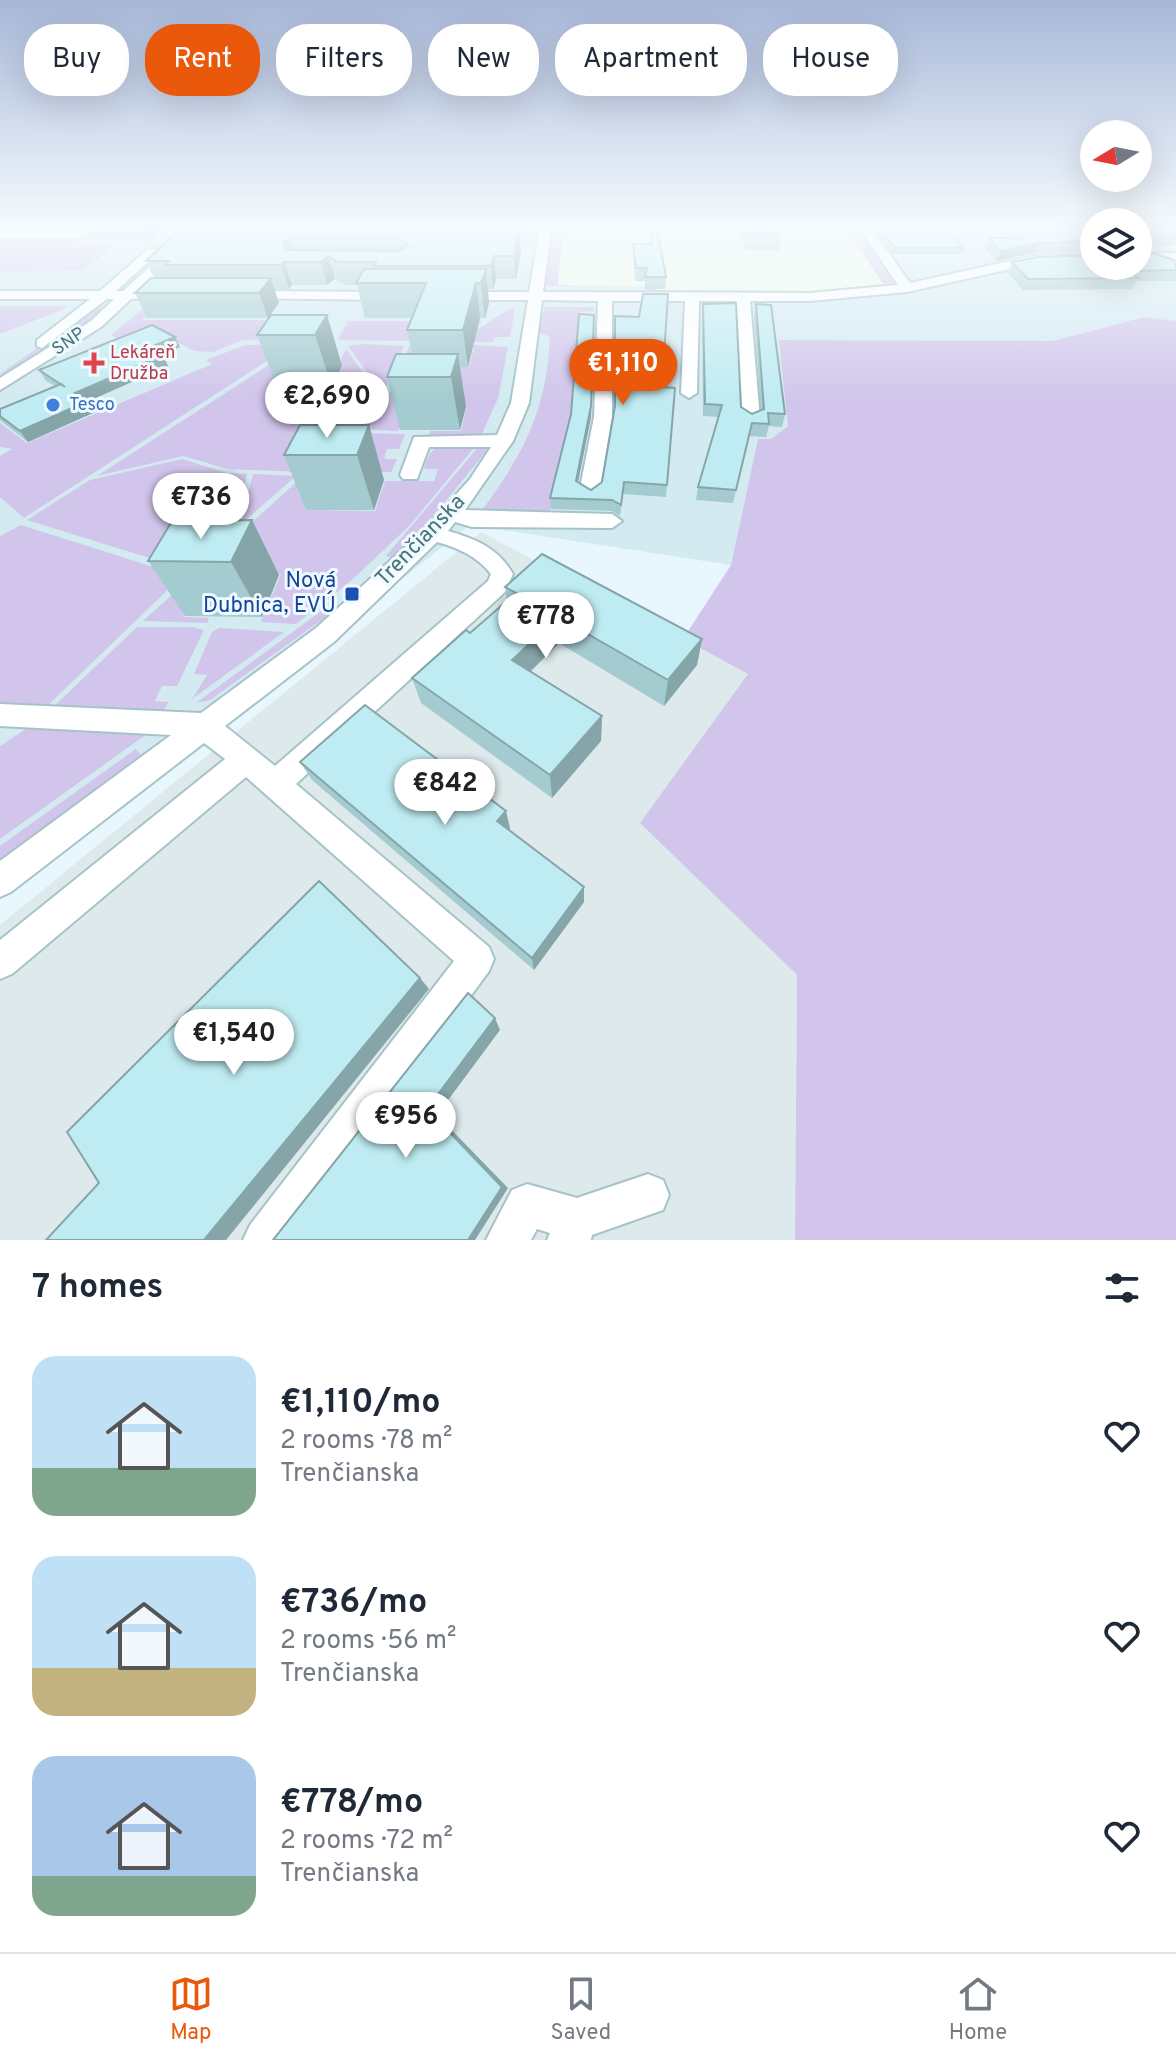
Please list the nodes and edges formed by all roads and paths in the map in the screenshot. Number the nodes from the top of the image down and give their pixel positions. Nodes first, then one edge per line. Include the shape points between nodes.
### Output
1 (116, 284) edge
2 (141, 284) edge
3 (336, 284) edge
4 (539, 284) edge
5 (904, 284) edge
6 (926, 284) edge
7 (907, 288) junction
8 (0, 295) edge
9 (104, 295) junction
10 (129, 295) junction
11 (185, 295) edge
12 (233, 295) edge
13 (329, 295) junction
14 (407, 296) edge
15 (438, 296) edge
16 (537, 296) junction
17 (605, 297) junction
18 (692, 297) junction
19 (743, 297) junction
20 (318, 312) edge
21 (0, 368) edge
22 (0, 385) edge
23 (689, 393) dead end
24 (751, 419) edge
25 (504, 441) junction
26 (410, 475) dead end
27 (589, 493) edge
28 (451, 513) junction
29 (612, 521) dead end
30 (433, 534) junction
31 (0, 715) edge
32 (202, 725) junction
33 (246, 759) junction
34 (275, 785) junction
35 (0, 881) edge
36 (0, 962) edge
37 (648, 1195) dead end
38 (573, 1229) edge
39 (265, 1240) edge
40 (508, 1240) edge

1 - 9 street, SNP
2 - 10 street, SNP
3 - 13 street
4 - 16 street, Trenčianska
5 - 7 street
6 - 7 street
7 - 19 street
8 - 9 street
9 - 10 street
9 - 21 street, SNP
10 - 11 street
10 - 22 street, SNP via 70,343
12 - 13 street
13 - 14 street
13 - 20 street
15 - 16 street
16 - 17 street
16 - 25 street, Trenčianska via 520,403
17 - 18 street via 623,291
17 - 27 street via 603,417
18 - 19 street
18 - 23 street
19 - 24 street
25 - 26 street via 421,441
25 - 28 street, Trenčianska
28 - 29 street via 472,520
28 - 30 street, Trenčianska
30 - 32 street, Trenčianska via 325,635
30 - 34 street via 494,558 502,574 497,586
31 - 32 street
32 - 33 street
32 - 35 street, Trenčianska
33 - 34 street
33 - 36 street
34 - 39 street via 477,959
37 - 38 street
38 - 40 street via 527,1205

